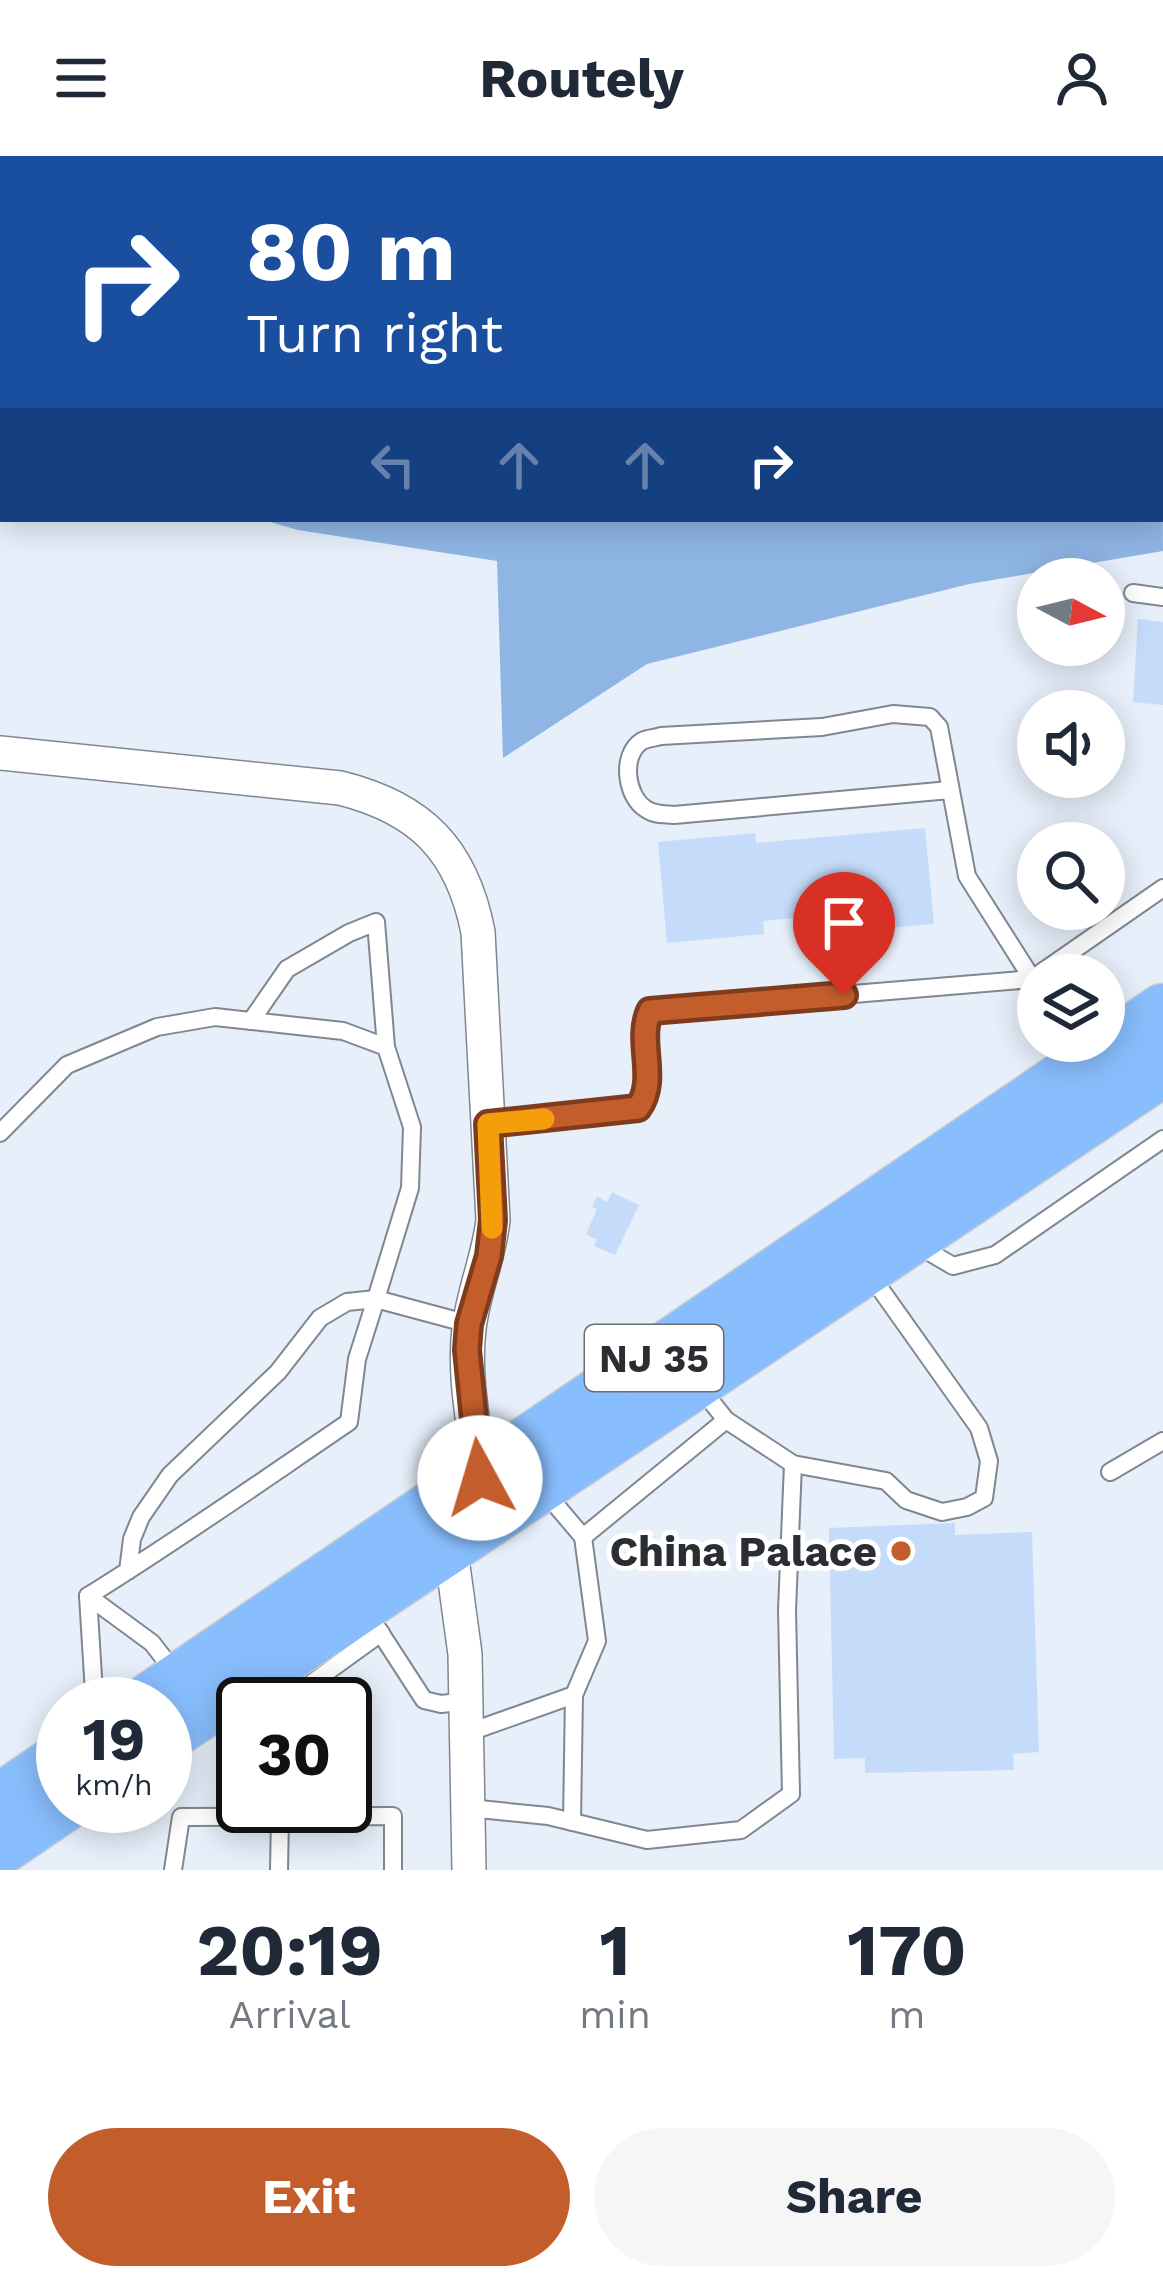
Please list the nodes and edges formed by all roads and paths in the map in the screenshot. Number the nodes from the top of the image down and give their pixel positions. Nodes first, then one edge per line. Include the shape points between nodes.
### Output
1 (1133, 593) dead end
2 (1163, 598) edge
3 (0, 753) edge
4 (950, 790) junction
5 (1163, 888) edge
6 (1075, 954) edge
7 (1017, 955) edge
8 (1017, 985) edge
9 (1163, 1011) edge
10 (251, 1021) junction
11 (386, 1047) junction
12 (1163, 1069) edge
13 (488, 1124) junction
14 (0, 1133) edge
15 (1163, 1139) edge
16 (886, 1253) junction
17 (376, 1299) junction
18 (469, 1324) junction
19 (710, 1401) junction
20 (1163, 1441) edge
21 (793, 1464) junction
22 (1110, 1472) dead end
23 (480, 1478) junction
24 (539, 1484) junction
25 (583, 1538) junction
26 (450, 1544) junction
27 (128, 1571) junction
28 (88, 1597) junction
29 (371, 1618) junction
30 (93, 1677) edge
31 (159, 1677) edge
32 (184, 1677) edge
33 (574, 1694) junction
34 (467, 1717) junction
35 (192, 1718) edge
36 (36, 1776) edge
37 (0, 1801) edge
38 (470, 1808) junction
39 (372, 1816) edge
40 (216, 1817) edge
41 (572, 1822) junction
42 (36, 1823) edge
43 (280, 1833) edge
44 (0, 1848) edge
45 (172, 1870) edge
46 (279, 1870) edge
47 (393, 1870) edge
48 (469, 1870) edge

1 - 2 lane
3 - 13 street via 340,788 417,821 452,858 471,898
4 - 4 lane via 939,727 919,714 661,736 642,741 628,775 639,806 674,815
4 - 7 lane via 968,876
5 - 6 lane
8 - 13 lane via 650,1011 647,1094 638,1108
9 - 23 highway, NJ 35 via 1082,1058
10 - 11 lane via 343,1030
10 - 11 lane via 287,969 376,922
10 - 14 lane via 215,1017 157,1027 67,1065
11 - 17 lane via 412,1127 410,1188
12 - 16 highway, NJ 35
13 - 18 street via 493,1220
15 - 16 lane via 994,1255 953,1266
16 - 19 highway, NJ 35
16 - 21 lane via 979,1428 989,1461 984,1498 942,1512 906,1500 886,1481
17 - 18 lane
17 - 27 lane via 347,1302 320,1318 278,1372 170,1475 141,1517
17 - 27 lane via 349,1422
18 - 23 street
19 - 21 lane
19 - 24 highway, NJ 35
19 - 25 lane
20 - 22 lane
21 - 41 lane via 791,1794 741,1830 647,1840
23 - 32 highway, NJ 35
24 - 25 lane
24 - 26 highway, NJ 35
25 - 33 lane via 596,1641
26 - 29 highway, NJ 35
26 - 34 street
27 - 28 lane
28 - 30 lane
28 - 31 lane via 152,1643
29 - 34 lane via 424,1700
29 - 35 highway, NJ 35 via 263,1670
33 - 34 lane
33 - 41 lane
34 - 38 street
36 - 37 highway
38 - 41 lane
38 - 48 street
39 - 47 lane via 393,1816
40 - 45 lane via 181,1817
42 - 44 highway
43 - 46 lane

